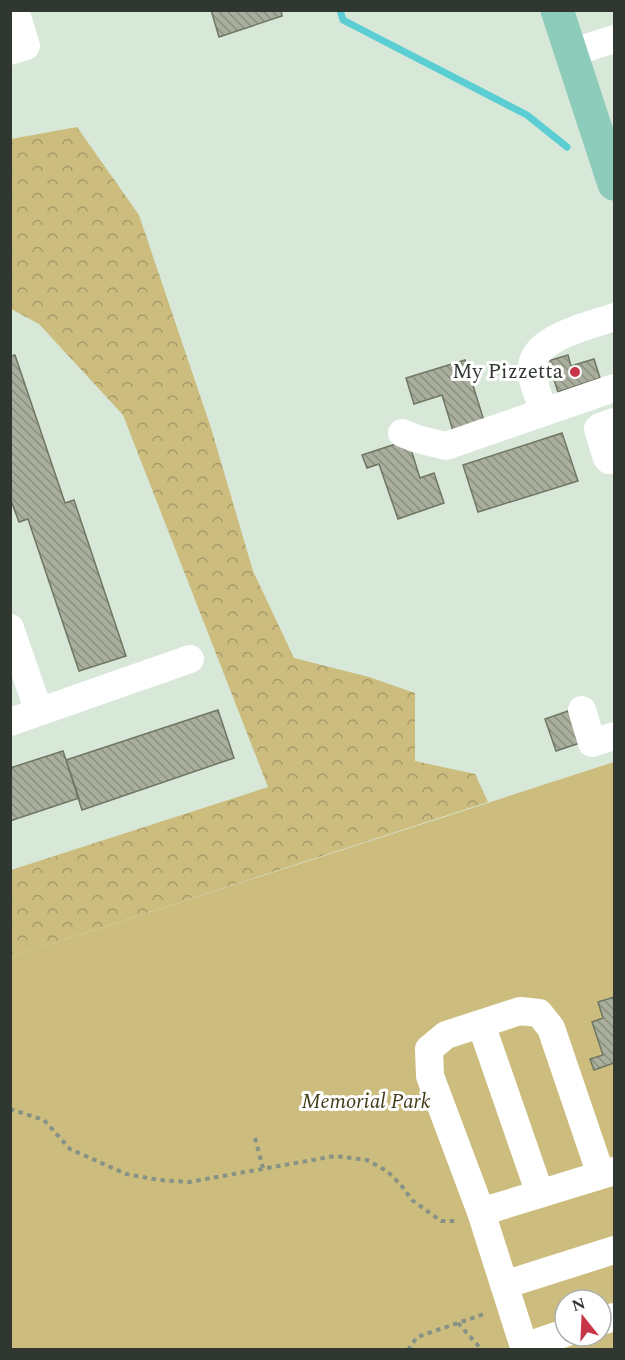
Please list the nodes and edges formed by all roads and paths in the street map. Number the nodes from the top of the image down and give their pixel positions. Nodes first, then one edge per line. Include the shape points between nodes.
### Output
1 (15, 10) edge
2 (557, 10) edge
3 (615, 39) edge
4 (10, 51) edge
5 (571, 53) junction
6 (615, 184) edge
7 (615, 317) edge
8 (615, 388) edge
9 (544, 412) junction
10 (615, 422) edge
11 (402, 433) dead end
12 (615, 459) edge
13 (10, 628) edge
14 (190, 659) dead end
15 (582, 710) dead end
16 (39, 712) junction
17 (10, 722) edge
18 (615, 736) edge
19 (481, 1024) junction
20 (10, 1108) edge
21 (255, 1138) dead end
22 (263, 1168) junction
23 (608, 1173) edge
24 (540, 1194) junction
25 (481, 1212) junction
26 (615, 1250) edge
27 (507, 1295) junction
28 (458, 1323) junction
29 (553, 1337) edge
30 (524, 1348) edge
31 (408, 1350) edge
32 (482, 1350) edge

1 - 4 street via 27,46
2 - 5 main road
3 - 5 street
5 - 6 main road
7 - 9 street via 552,340 535,354 532,368
8 - 9 street
9 - 11 street via 446,446
10 - 12 street via 598,429 607,458
13 - 16 street
14 - 16 street
15 - 18 street via 592,743
16 - 17 street
19 - 23 street via 520,1011 539,1013 545,1020
19 - 24 street
19 - 25 street via 446,1035 429,1049 430,1076
20 - 22 path via 44,1120 70,1149 126,1174 189,1182
21 - 22 path
22 - 25 path via 335,1156 352,1157 387,1171 412,1200 441,1221 472,1220
23 - 24 street
24 - 25 street
25 - 27 street
26 - 27 street
27 - 28 path
27 - 30 street
28 - 31 path via 417,1337
28 - 32 path
29 - 30 street

